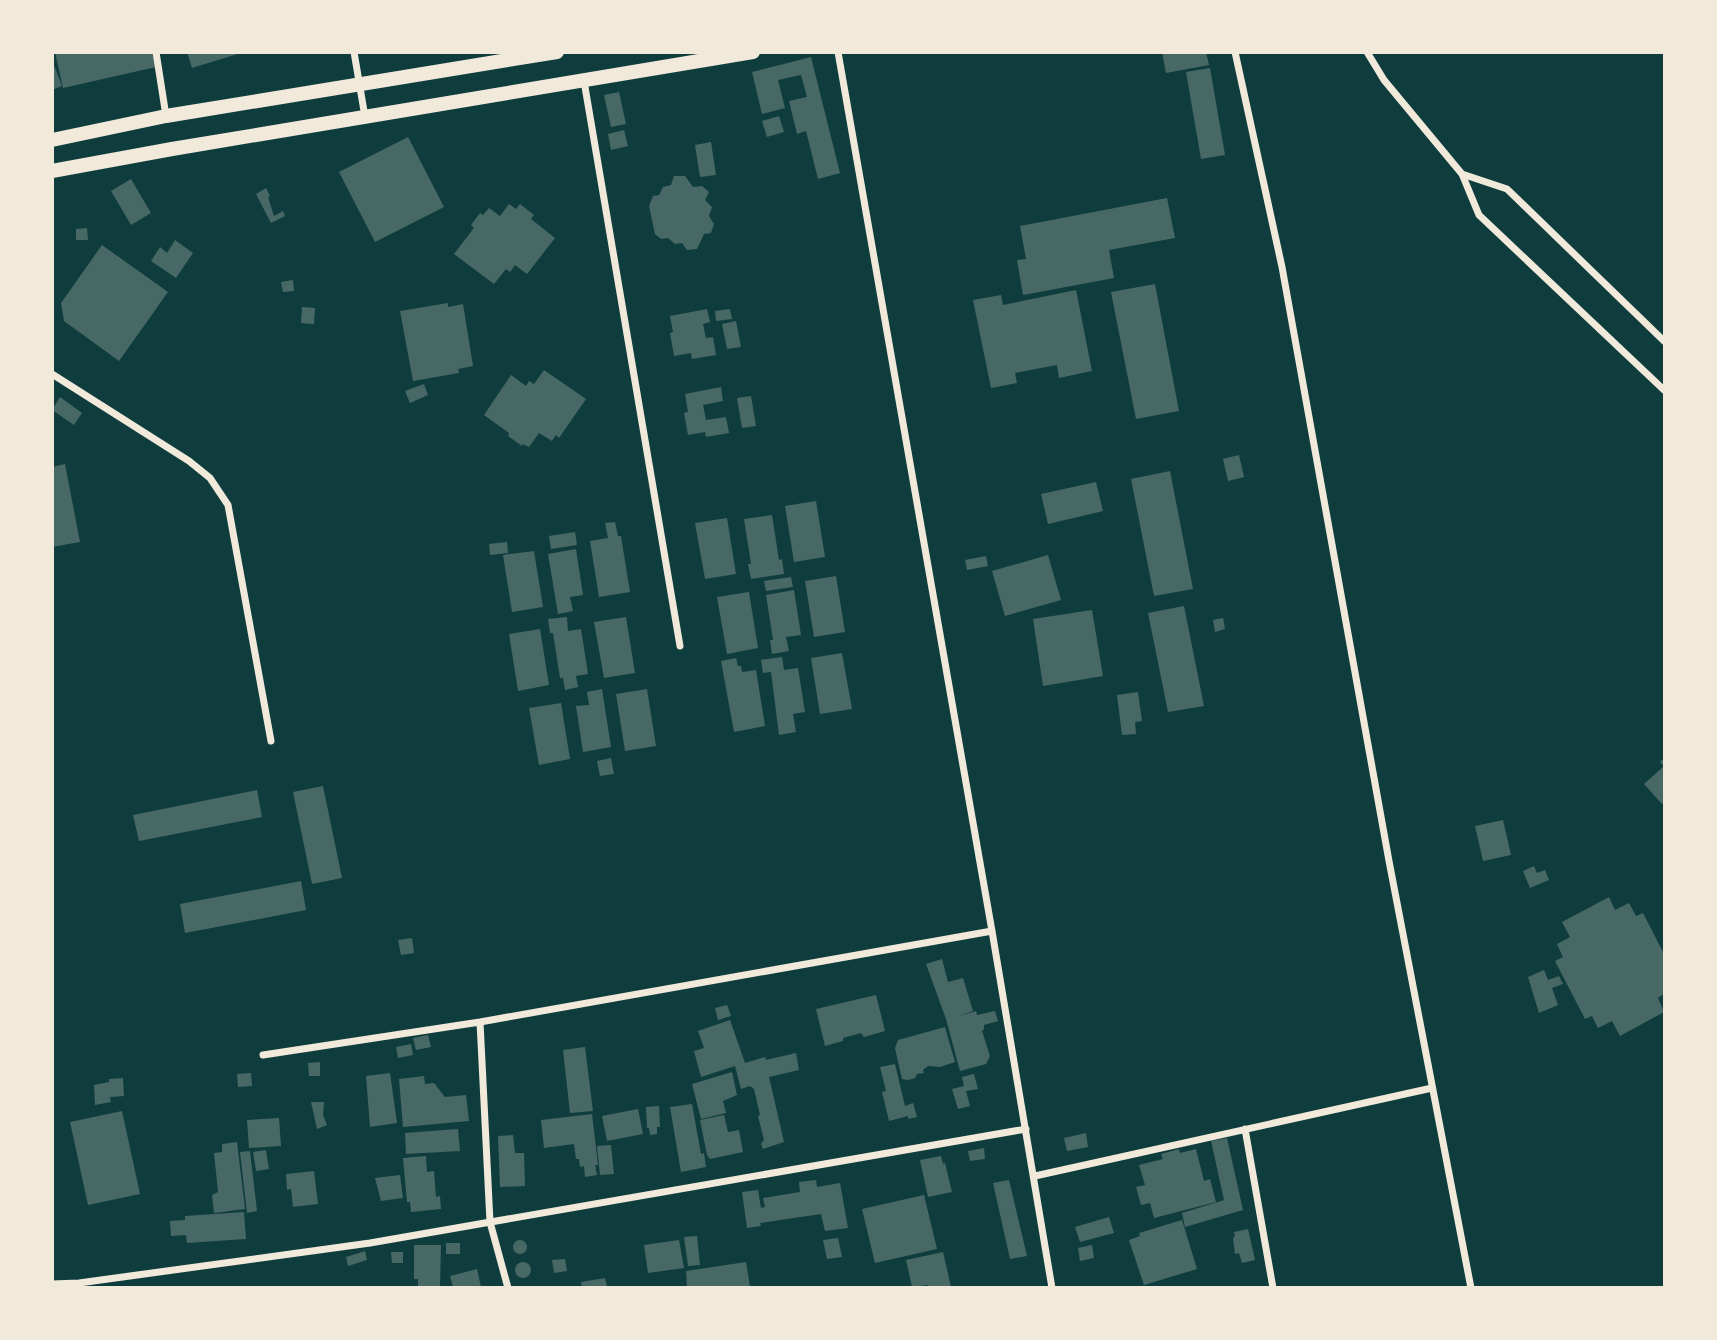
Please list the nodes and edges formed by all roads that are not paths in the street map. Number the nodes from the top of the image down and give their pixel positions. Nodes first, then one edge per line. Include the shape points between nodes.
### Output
1 (156, 52) edge
2 (354, 52) edge
3 (557, 52) edge
4 (753, 52) edge
5 (838, 52) edge
6 (1235, 52) edge
7 (1367, 52) edge
8 (584, 81) junction
9 (359, 85) junction
10 (166, 116) junction
11 (365, 118) junction
12 (52, 139) edge
13 (52, 172) edge
14 (1462, 174) junction
15 (1664, 341) edge
16 (52, 374) edge
17 (1664, 390) edge
18 (680, 646) dead end
19 (271, 741) dead end
20 (992, 931) junction
21 (480, 1022) junction
22 (263, 1055) dead end
23 (1432, 1087) junction
24 (1026, 1129) junction
25 (1245, 1129) junction
26 (1035, 1176) junction
27 (490, 1222) junction
28 (52, 1284) edge
29 (508, 1287) edge
30 (1052, 1287) edge
31 (1273, 1287) edge
32 (1471, 1287) edge

1 - 10 street
2 - 9 street
3 - 9 main road
4 - 8 main road
5 - 20 street
6 - 23 street via 1282,267
7 - 14 street via 1384,80
8 - 11 main road
8 - 18 street
9 - 10 main road
9 - 11 street
10 - 12 main road
11 - 13 main road
14 - 15 street via 1507,189
14 - 17 street via 1479,215
16 - 19 street via 189,461 210,478 228,505
20 - 21 street
20 - 24 street
21 - 22 street
21 - 27 street
23 - 25 street
23 - 32 street
24 - 26 street
24 - 27 street
25 - 26 street
25 - 31 street
26 - 30 street
27 - 28 street via 370,1243
27 - 29 street

